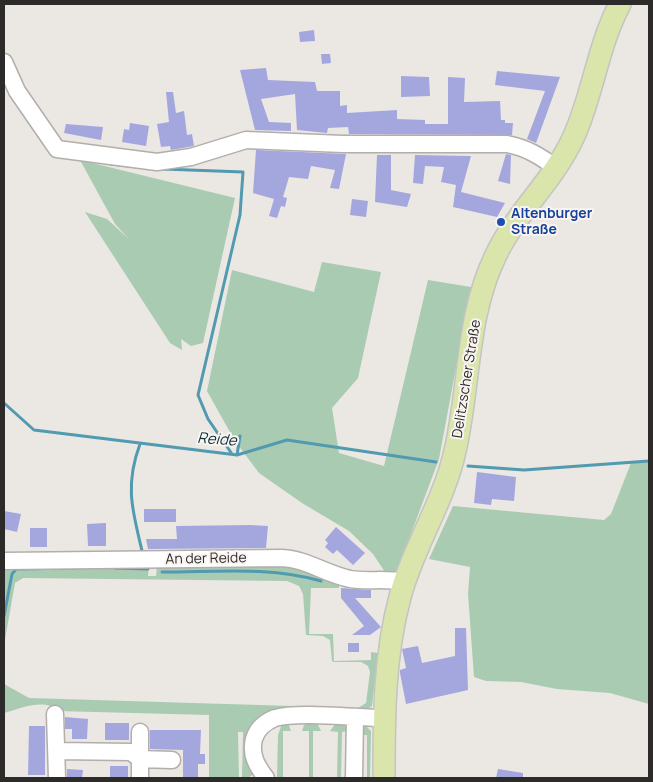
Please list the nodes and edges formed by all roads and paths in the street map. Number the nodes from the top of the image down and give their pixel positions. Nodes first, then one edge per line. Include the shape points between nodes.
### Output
1 (620, 4) edge
2 (4, 62) edge
3 (556, 168) junction
4 (4, 561) edge
5 (405, 582) junction
6 (55, 714) dead end
7 (355, 718) junction
8 (384, 718) junction
9 (140, 732) dead end
10 (57, 751) junction
11 (140, 759) junction
12 (172, 760) dead end
13 (57, 778) edge
14 (140, 778) edge
15 (266, 778) edge
16 (354, 778) edge
17 (384, 778) edge

1 - 3 main road, Delitzscher Straße via 600,56 586,108 570,146
2 - 3 street via 17,91 57,149 157,162 191,157 246,140 343,144 507,144 536,153
3 - 5 main road, Delitzscher Straße via 512,227 486,277 475,319 459,436 452,464 442,496
4 - 5 street, An der Reide via 282,558 294,559 349,579
5 - 8 main road, Delitzscher Straße via 390,650
6 - 10 street
7 - 8 street
7 - 15 street via 284,716 268,721 255,736 252,751
7 - 16 street
8 - 17 main road, Delitzscher Straße
9 - 11 street
10 - 11 street via 131,752
10 - 13 street
11 - 12 street
11 - 14 street

